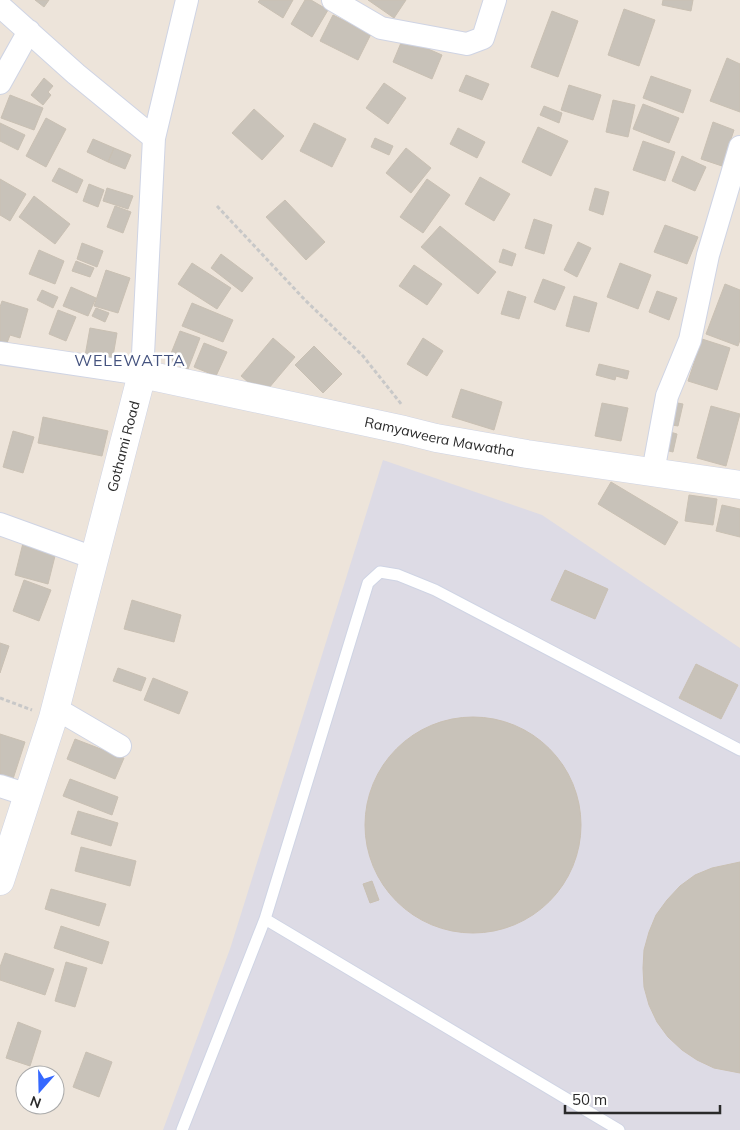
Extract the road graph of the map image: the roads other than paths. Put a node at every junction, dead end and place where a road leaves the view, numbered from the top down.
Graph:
1 (187, 0) edge
2 (333, 0) edge
3 (495, 0) edge
4 (0, 6) edge
5 (29, 32) junction
6 (0, 83) edge
7 (154, 138) junction
8 (740, 147) edge
9 (0, 353) edge
10 (142, 374) junction
11 (653, 472) junction
12 (740, 485) edge
13 (0, 524) edge
14 (94, 558) junction
15 (54, 713) junction
16 (120, 746) dead end
17 (740, 750) edge
18 (0, 786) edge
19 (28, 795) junction
20 (0, 880) edge
21 (265, 919) junction
22 (182, 1130) edge
23 (619, 1130) edge

1 - 7 street, Gothami Road
2 - 3 street
4 - 5 street
5 - 6 street
5 - 7 street
7 - 10 street, Gothami Road
8 - 11 street
9 - 10 street
10 - 11 street, Ramyaweera Mawatha
10 - 14 street, Gothami Road
11 - 12 street, Ramyaweera Mawatha
13 - 14 street
14 - 15 street, Gothami Road
15 - 16 street
15 - 19 street, Gothami Road
17 - 21 lane
18 - 19 street
19 - 20 street, Gothami Road
21 - 22 lane
21 - 23 lane

